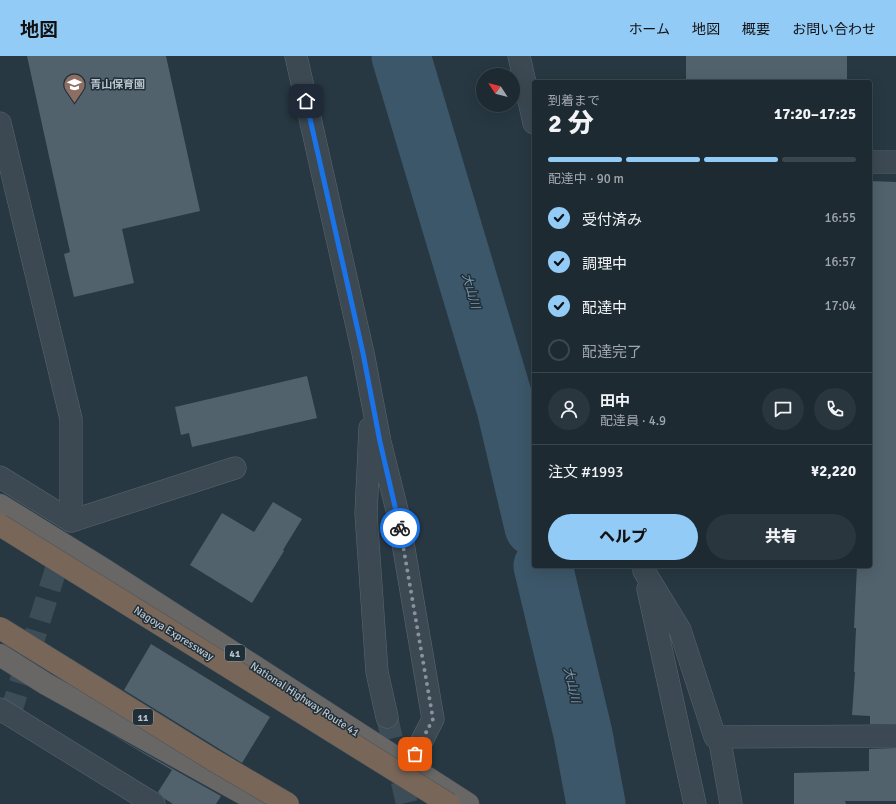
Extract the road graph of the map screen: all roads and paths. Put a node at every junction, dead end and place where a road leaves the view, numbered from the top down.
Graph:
1 (296, 56) edge
2 (519, 56) edge
3 (532, 114) edge
4 (0, 123) edge
5 (872, 162) edge
6 (896, 162) edge
7 (371, 396) junction
8 (235, 468) dead end
9 (0, 477) edge
10 (0, 505) edge
11 (70, 520) junction
12 (0, 525) edge
13 (643, 569) edge
14 (0, 628) edge
15 (0, 655) edge
16 (3, 716) edge
17 (387, 717) tunnel mouth
18 (719, 736) junction
19 (896, 736) edge
20 (410, 766) junction
21 (154, 804) edge
22 (262, 804) edge
23 (288, 804) edge
24 (449, 804) edge
25 (468, 804) edge
26 (695, 804) edge
27 (731, 804) edge

1 - 7 street
2 - 3 street
4 - 11 street
5 - 6 street
7 - 17 street
7 - 20 street
8 - 11 street
9 - 11 street
10 - 20 highway, National Highway Route 41 / 41
12 - 24 highway, Nagoya Expressway, bridge
13 - 18 street
13 - 26 street
14 - 23 highway, 11, bridge
15 - 22 highway
16 - 21 street
18 - 19 street
18 - 27 street
20 - 25 highway, National Highway Route 41 / 41

